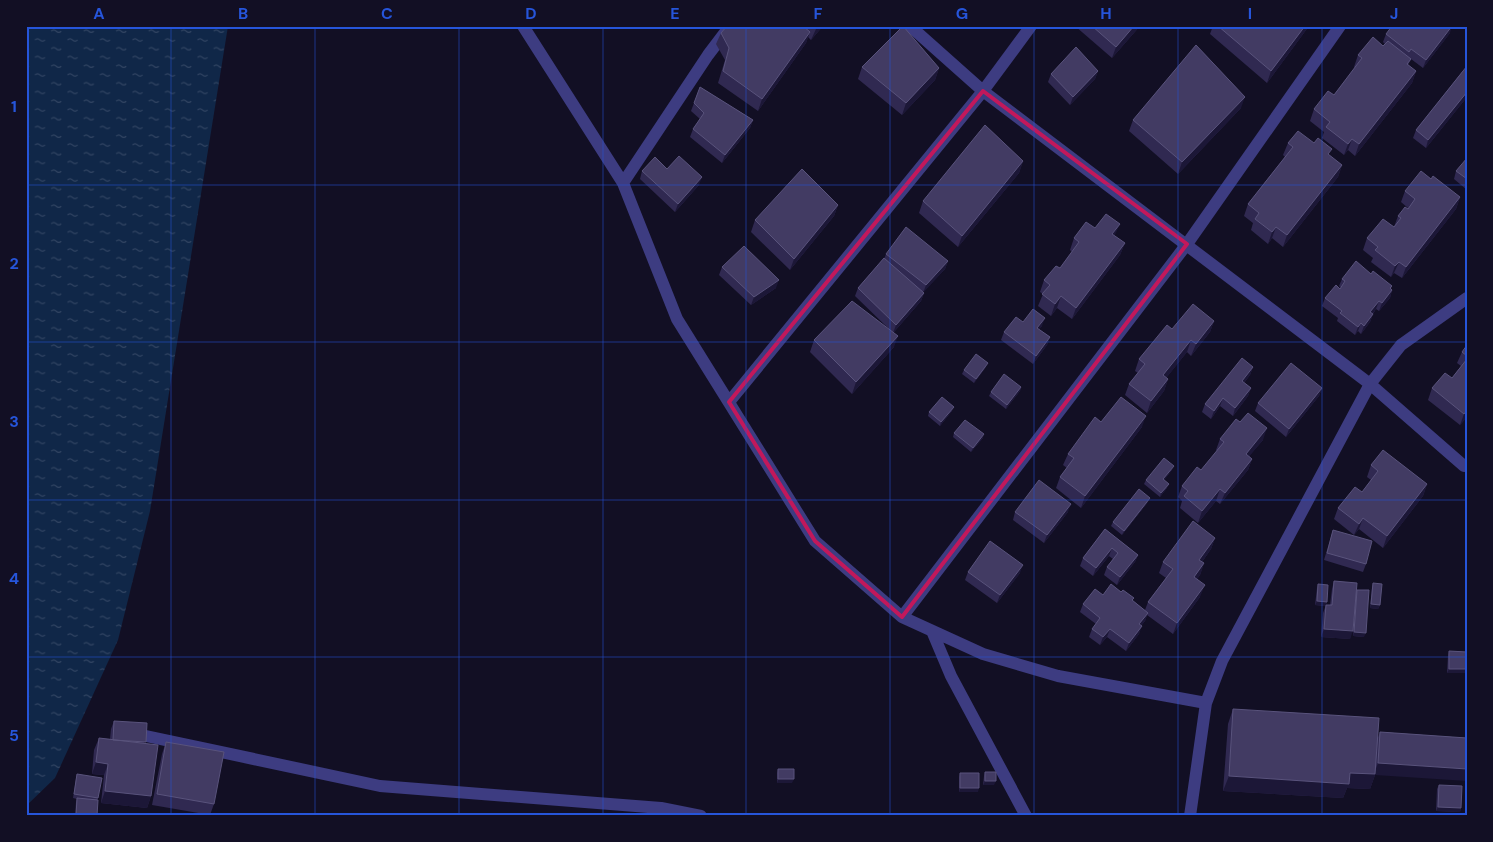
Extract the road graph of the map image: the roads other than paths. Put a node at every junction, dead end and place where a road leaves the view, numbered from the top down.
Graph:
1 (523, 26) edge
2 (730, 26) edge
3 (910, 26) edge
4 (1031, 26) edge
5 (1340, 26) edge
6 (983, 90) junction
7 (623, 183) junction
8 (1187, 244) junction
9 (1467, 298) edge
10 (1370, 384) junction
11 (729, 402) junction
12 (1464, 466) dead end
13 (902, 617) junction
14 (932, 631) junction
15 (1206, 703) junction
16 (146, 736) edge
17 (701, 816) edge
18 (1026, 816) edge
19 (1190, 816) edge

1 - 7 street
2 - 7 street
3 - 6 street
4 - 6 street
5 - 8 street
6 - 8 street
6 - 11 street
7 - 11 street
8 - 10 street
8 - 13 street
9 - 10 street
10 - 12 street
10 - 15 street
11 - 13 street
13 - 14 street
14 - 15 street
14 - 18 street
15 - 19 street
16 - 17 street

